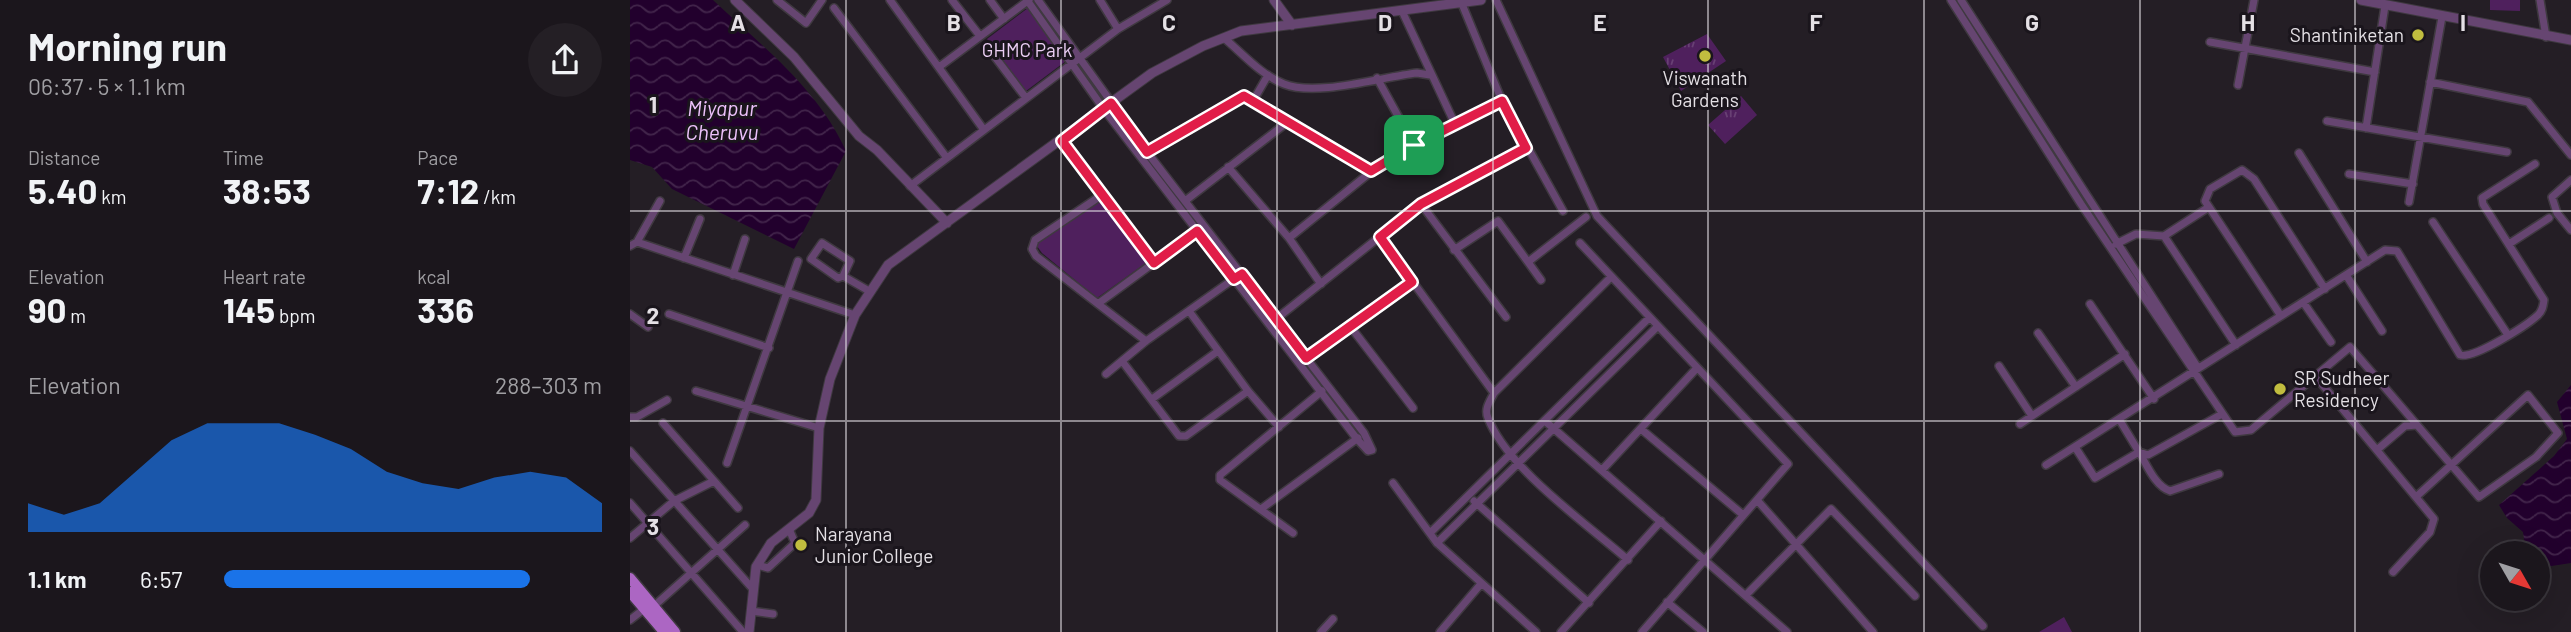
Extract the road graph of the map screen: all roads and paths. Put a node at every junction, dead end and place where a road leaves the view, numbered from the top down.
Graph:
1 (736, 0) edge
2 (777, 0) edge
3 (822, 0) edge
4 (890, 0) edge
5 (952, 0) edge
6 (990, 0) edge
7 (1028, 0) edge
8 (1038, 0) edge
9 (1100, 0) edge
10 (1167, 0) edge
11 (1274, 0) edge
12 (1480, 0) edge
13 (1496, 0) edge
14 (1951, 0) edge
15 (1961, 0) edge
16 (2255, 0) edge
17 (2361, 0) edge
18 (2540, 0) edge
19 (1434, 4) edge
20 (1462, 4) junction
21 (2385, 5) junction
22 (834, 8) dead end
23 (1402, 10) junction
24 (2442, 17) junction
25 (1004, 19) junction
26 (1292, 25) junction
27 (1118, 29) junction
28 (981, 37) junction
29 (2546, 37) junction
30 (1224, 38) junction
31 (2571, 40) edge
32 (2210, 42) dead end
33 (2245, 48) junction
34 (995, 57) dead end
35 (1080, 58) junction
36 (1072, 64) junction
37 (939, 67) junction
38 (2375, 72) junction
39 (1268, 75) junction
40 (1430, 75) junction
41 (1377, 78) junction
42 (2430, 82) junction
43 (2238, 85) dead end
44 (1026, 98) junction
45 (1252, 101) junction
46 (1502, 101) junction
47 (1107, 105) junction
48 (1289, 121) junction
49 (2327, 121) dead end
50 (1455, 124) junction
51 (2366, 128) junction
52 (984, 130) junction
53 (2421, 138) junction
54 (1062, 141) junction
55 (1414, 145) junction
56 (1526, 148) junction
57 (1147, 152) junction
58 (2507, 152) dead end
59 (2299, 153) dead end
60 (2571, 155) edge
61 (947, 158) junction
62 (2535, 164) dead end
63 (1228, 167) junction
64 (1371, 171) junction
65 (2349, 174) dead end
66 (2571, 180) edge
67 (2413, 184) junction
68 (910, 186) junction
69 (1102, 195) junction
70 (660, 201) dead end
71 (1185, 201) junction
72 (2409, 202) dead end
73 (1421, 204) junction
74 (2209, 207) junction
75 (1563, 211) dead end
76 (1586, 217) dead end
77 (2549, 218) dead end
78 (700, 219) dead end
79 (2433, 222) dead end
80 (947, 223) junction
81 (1205, 226) junction
82 (2571, 230) edge
83 (1197, 231) junction
84 (2164, 236) junction
85 (1380, 237) junction
86 (745, 239) dead end
87 (1289, 239) junction
88 (1580, 243) dead end
89 (633, 244) edge
90 (2116, 244) junction
91 (2509, 244) junction
92 (1454, 250) junction
93 (684, 258) junction
94 (798, 261) dead end
95 (1528, 262) junction
96 (2367, 262) junction
97 (1154, 263) junction
98 (1242, 274) junction
99 (733, 275) junction
100 (2346, 275) junction
101 (843, 276) junction
102 (1611, 277) junction
103 (1234, 279) junction
104 (1541, 280) dead end
105 (1412, 282) junction
106 (1321, 284) junction
107 (2325, 289) junction
108 (869, 291) junction
109 (789, 295) junction
110 (2303, 302) junction
111 (1099, 303) junction
112 (2090, 304) dead end
113 (1189, 311) junction
114 (630, 314) edge
115 (669, 314) dead end
116 (855, 315) junction
117 (2281, 316) junction
118 (1506, 317) dead end
119 (1650, 318) junction
120 (1276, 319) junction
121 (1350, 326) junction
122 (648, 327) dead end
123 (1657, 327) junction
124 (2382, 331) dead end
125 (2038, 333) dead end
126 (2508, 335) junction
127 (1146, 341) junction
128 (2331, 342) dead end
129 (2236, 345) junction
130 (769, 348) junction
131 (1218, 351) junction
132 (2125, 354) junction
133 (1306, 358) junction
134 (1122, 361) junction
135 (1999, 366) dead end
136 (1696, 369) junction
137 (2195, 370) junction
138 (1106, 374) dead end
139 (2316, 377) junction
140 (1328, 386) junction
141 (2076, 387) junction
142 (696, 391) dead end
143 (1248, 391) junction
144 (1321, 392) junction
145 (1494, 393) junction
146 (2154, 398) junction
147 (1152, 399) junction
148 (667, 400) dead end
149 (748, 407) junction
150 (1413, 408) dead end
151 (2222, 414) junction
152 (2032, 416) junction
153 (630, 417) edge
154 (2119, 419) junction
155 (1545, 421) junction
156 (663, 423) dead end
157 (2020, 424) dead end
158 (2417, 425) junction
159 (1279, 427) junction
160 (819, 428) junction
161 (1553, 429) junction
162 (1641, 429) junction
163 (1364, 433) junction
164 (1357, 439) junction
165 (2075, 447) junction
166 (2378, 449) junction
167 (630, 451) edge
168 (2139, 452) junction
169 (1511, 454) junction
170 (727, 463) dead end
171 (1517, 464) junction
172 (2451, 464) junction
173 (2046, 465) dead end
174 (1602, 470) junction
175 (2220, 474) dead end
176 (715, 481) junction
177 (1393, 483) dead end
178 (1469, 495) junction
179 (2417, 495) junction
180 (1757, 500) junction
181 (674, 501) junction
182 (630, 503) edge
183 (1477, 503) junction
184 (738, 508) dead end
185 (1261, 509) junction
186 (1742, 514) junction
187 (1661, 521) junction
188 (647, 522) junction
189 (745, 525) dead end
190 (789, 528) junction
191 (1293, 533) dead end
192 (1430, 533) junction
193 (630, 538) edge
194 (1795, 542) junction
195 (1437, 543) junction
196 (716, 550) junction
197 (1706, 558) junction
198 (1628, 560) junction
199 (757, 565) junction
200 (692, 572) junction
201 (2393, 572) dead end
202 (630, 578) edge
203 (1480, 585) junction
204 (752, 588) junction
205 (1746, 594) junction
206 (1914, 596) dead end
207 (1667, 602) junction
208 (639, 603) edge
209 (1589, 603) junction
210 (751, 611) junction
211 (773, 614) dead end
212 (1334, 619) dead end
213 (630, 620) edge
214 (1983, 626) dead end
215 (664, 632) edge
216 (675, 632) edge
217 (743, 632) edge
218 (749, 632) edge
219 (1321, 632) edge
220 (1440, 632) edge
221 (1536, 632) edge
222 (1561, 632) edge
223 (1642, 632) edge
224 (1703, 632) edge
225 (1787, 632) edge
226 (1873, 632) edge

1 - 68 street
2 - 3 street
4 - 37 street
5 - 28 street
6 - 25 street
7 - 25 street
7 - 36 street
8 - 35 street
9 - 27 street
10 - 27 street
11 - 26 street
12 - 20 street
13 - 214 street
14 - 137 street
15 - 90 street
16 - 33 street
17 - 21 street
18 - 29 street
19 - 20 street
19 - 23 street
20 - 46 street
21 - 24 street
21 - 38 street
22 - 61 street
23 - 26 street
23 - 40 street
24 - 29 street
24 - 42 street
25 - 28 street
26 - 30 street
27 - 35 street
28 - 37 street
29 - 31 street
30 - 39 street
30 - 47 street
32 - 33 street
33 - 38 street
33 - 43 street
34 - 44 street
35 - 36 street
35 - 47 street
36 - 44 street
36 - 47 street
37 - 52 street
38 - 51 street
39 - 41 street
39 - 45 street
40 - 41 street
40 - 50 street
41 - 55 street
42 - 53 street
42 - 60 street
44 - 52 street
45 - 48 street
45 - 57 street
46 - 50 street
46 - 56 street
47 - 54 street
47 - 57 street
47 - 83 street
48 - 63 street
48 - 64 street
49 - 51 street
50 - 55 street
51 - 53 street
52 - 61 street
53 - 58 street
53 - 67 street
54 - 69 street
54 - 80 street
55 - 64 street
56 - 73 street
56 - 75 street
57 - 71 street
59 - 96 street
61 - 68 street
62 - 91 street
63 - 71 street
63 - 87 street
64 - 87 street
65 - 67 street
66 - 82 street
67 - 72 street
68 - 80 street
69 - 97 street
69 - 111 street
70 - 89 street
71 - 81 street
73 - 85 street
73 - 92 street
74 - 84 street
74 - 107 street
74 - 117 street
76 - 95 street
77 - 91 street
78 - 93 street
79 - 126 street
80 - 108 street
81 - 83 street
81 - 98 street
83 - 97 street
83 - 103 street
84 - 90 street
84 - 129 street
85 - 105 street
85 - 106 street
86 - 99 street
87 - 106 street
88 - 102 street
89 - 93 street
90 - 137 street
91 - 126 street
92 - 95 street
92 - 118 street
93 - 99 street
94 - 109 street
95 - 104 street
96 - 100 street
96 - 126 street
97 - 111 street
98 - 103 street
98 - 120 street
99 - 109 street
100 - 107 street
100 - 124 street
101 - 101 street
101 - 108 street
102 - 119 street
102 - 145 street
103 - 113 street
103 - 144 street
105 - 121 street
105 - 145 street
106 - 120 street
107 - 110 street
108 - 116 street
109 - 116 street
109 - 130 street
110 - 117 street
110 - 128 street
111 - 127 street
112 - 132 street
113 - 127 street
113 - 131 street
114 - 122 street
115 - 130 street
116 - 160 street
117 - 129 street
119 - 123 street
119 - 155 street
120 - 133 street
121 - 133 street
121 - 150 street
123 - 136 street
123 - 161 street
125 - 141 street
127 - 134 street
129 - 137 street
130 - 149 street
131 - 143 street
131 - 147 street
132 - 141 street
132 - 146 street
133 - 140 street
134 - 138 street
134 - 147 street
135 - 152 street
136 - 162 street
136 - 180 street
137 - 146 street
137 - 151 street
139 - 151 street
139 - 158 street
139 - 166 street
140 - 144 street
140 - 163 street
141 - 152 street
142 - 149 street
143 - 147 street
143 - 159 street
144 - 159 street
144 - 164 street
145 - 169 street
146 - 154 street
148 - 153 street
149 - 160 street
149 - 170 street
151 - 168 street
152 - 157 street
154 - 165 street
154 - 168 street
155 - 161 street
155 - 169 street
156 - 176 street
158 - 166 street
158 - 172 street
159 - 185 street
160 - 190 street
161 - 171 street
161 - 174 street
162 - 174 street
162 - 186 street
163 - 164 street
163 - 164 street
164 - 185 street
165 - 168 street
165 - 173 street
166 - 179 street
167 - 181 street
168 - 175 street
169 - 171 street
169 - 178 street
171 - 183 street
171 - 198 street
172 - 172 street
172 - 179 street
174 - 187 street
176 - 181 street
176 - 184 street
177 - 192 street
178 - 183 street
178 - 192 street
179 - 201 street
180 - 186 street
180 - 194 street
181 - 188 street
181 - 196 street
182 - 188 street
183 - 195 street
183 - 209 street
185 - 191 street
186 - 197 street
187 - 197 street
187 - 198 street
188 - 193 street
188 - 200 street
189 - 196 street
190 - 199 street
190 - 199 street
192 - 195 street
194 - 205 street
194 - 206 street
194 - 226 street
195 - 203 street
196 - 200 street
196 - 204 street
197 - 205 street
197 - 207 street
198 - 209 street
199 - 204 street
200 - 208 street
200 - 217 street
202 - 208 main road
203 - 220 street
203 - 221 street
204 - 210 street
205 - 225 street
207 - 223 street
207 - 224 street
208 - 213 street
208 - 215 main road
208 - 216 main road
209 - 222 street
210 - 211 street
210 - 218 street
212 - 219 street

